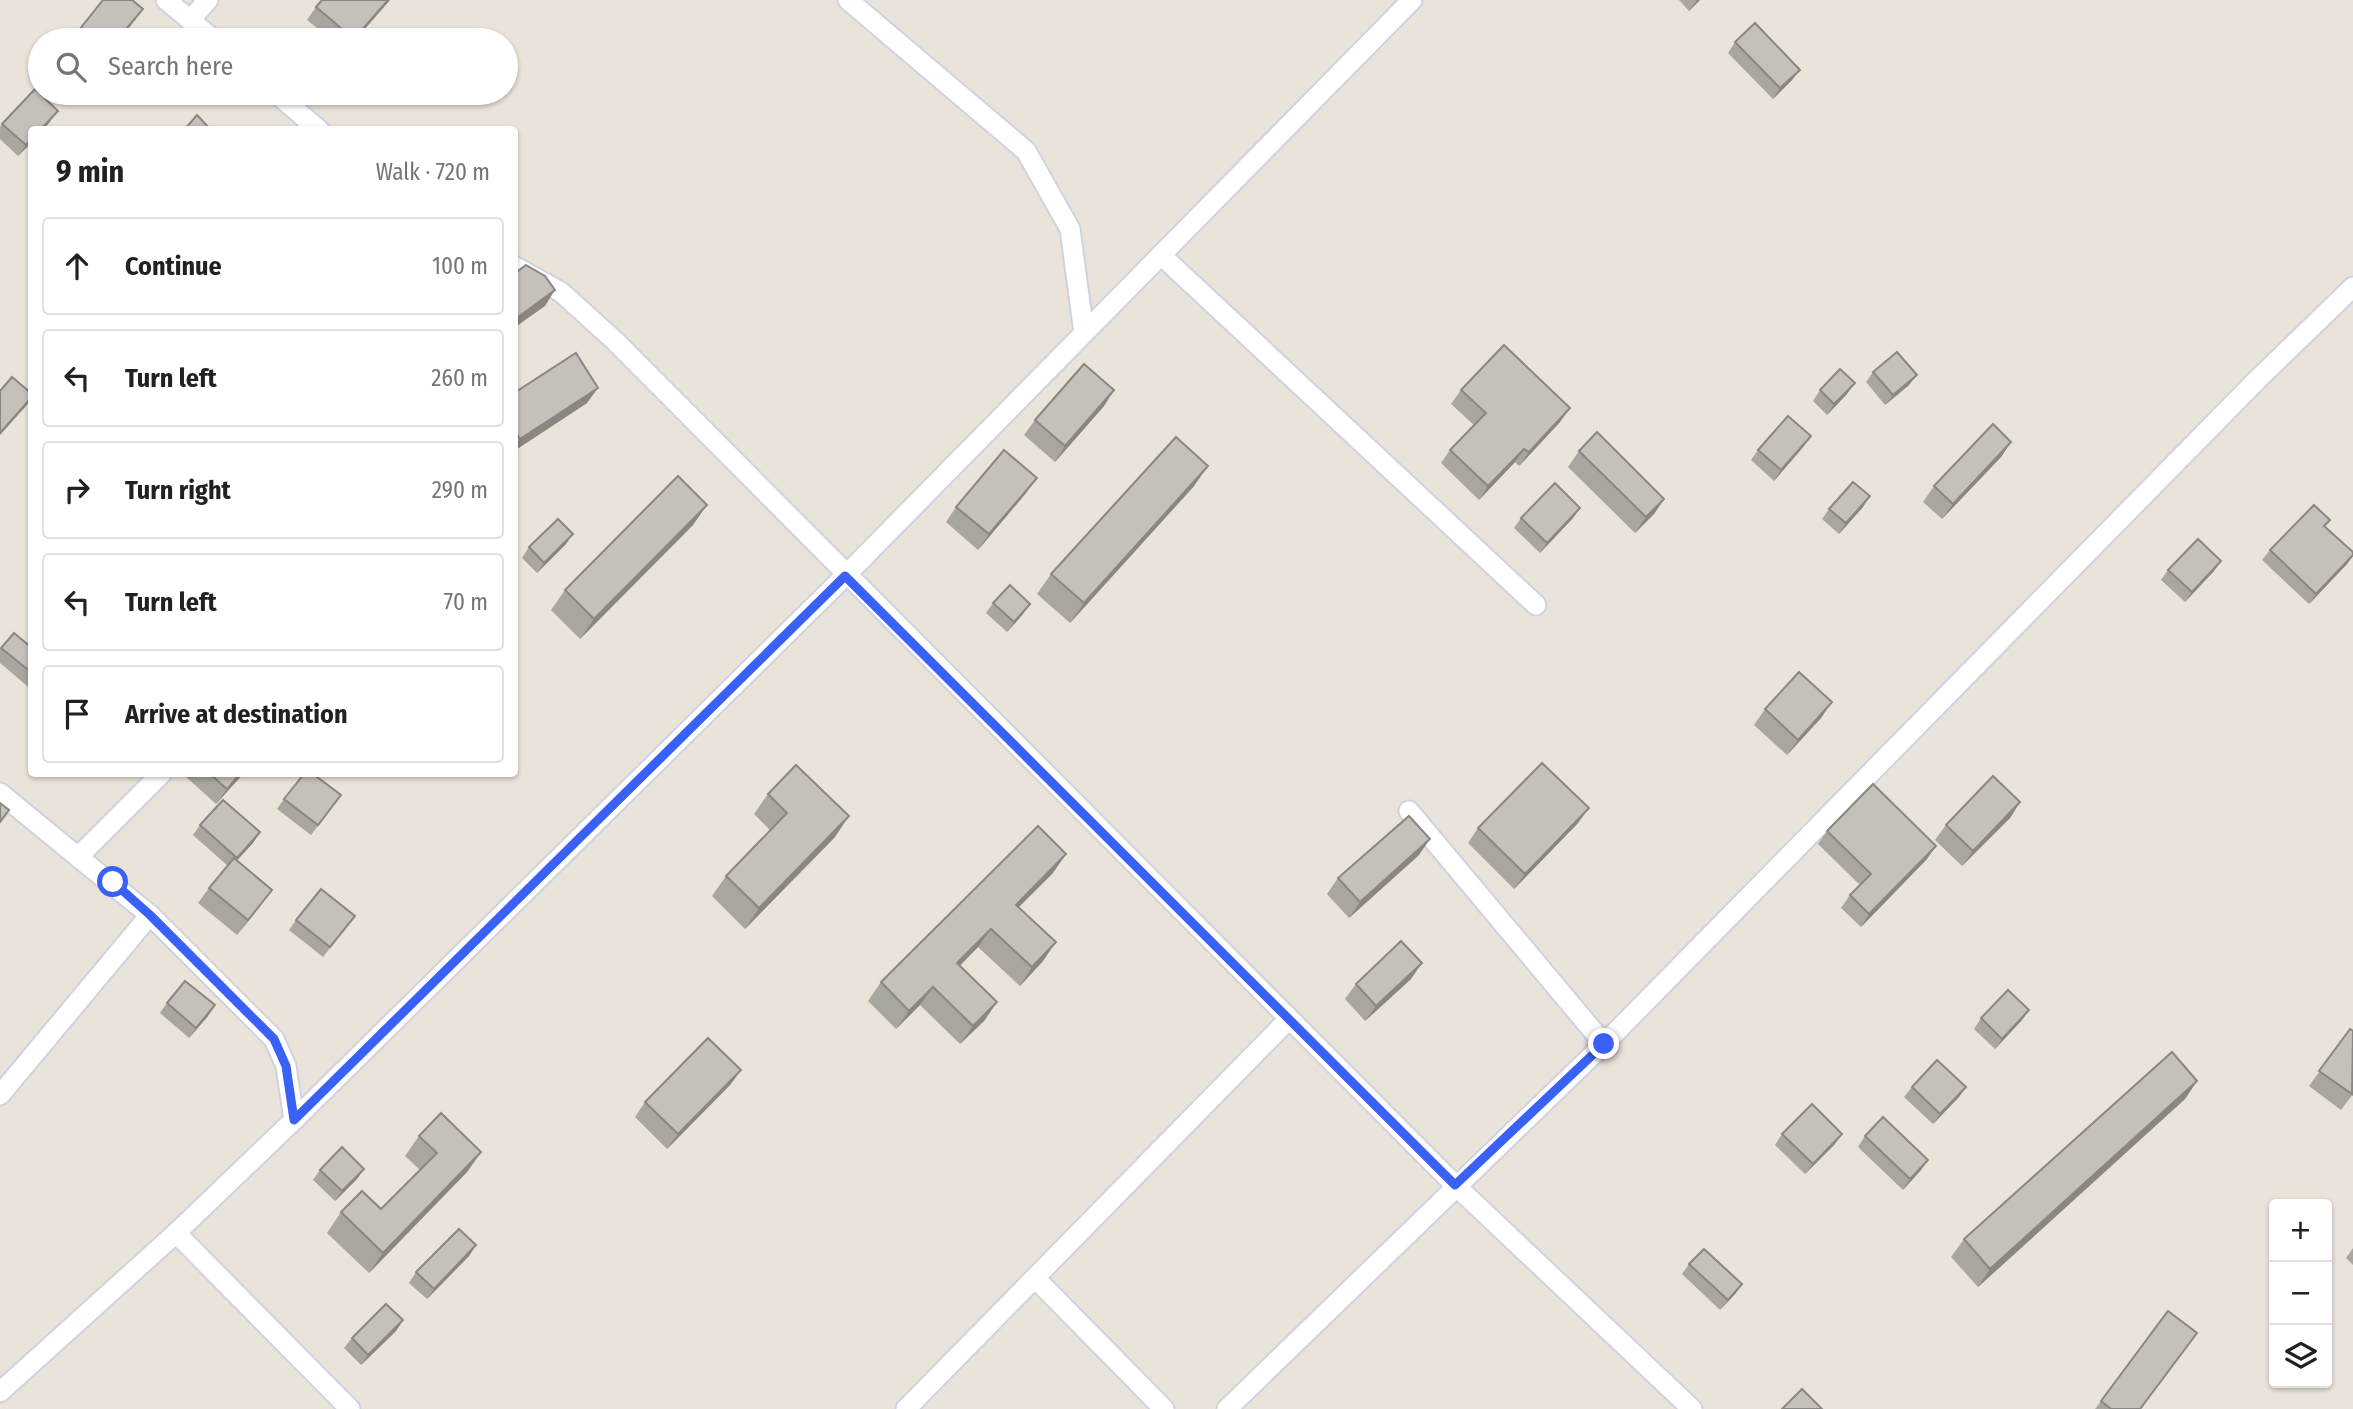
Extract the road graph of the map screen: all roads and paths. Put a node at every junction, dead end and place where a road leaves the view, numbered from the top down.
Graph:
1 (166, 0) edge
2 (208, 0) edge
3 (848, 0) edge
4 (1412, 0) edge
5 (190, 20) junction
6 (200, 28) edge
7 (289, 105) edge
8 (314, 126) edge
9 (1161, 255) junction
10 (518, 268) edge
11 (2353, 286) edge
12 (1084, 333) junction
13 (845, 576) junction
14 (1536, 605) dead end
15 (158, 777) edge
16 (0, 793) edge
17 (1409, 811) dead end
18 (78, 857) junction
19 (150, 915) junction
20 (1289, 1019) junction
21 (1604, 1044) junction
22 (0, 1095) edge
23 (294, 1120) junction
24 (1455, 1185) junction
25 (176, 1233) junction
26 (1035, 1278) junction
27 (0, 1392) edge
28 (0, 1404) edge
29 (5, 1409) edge
30 (350, 1409) edge
31 (906, 1409) edge
32 (1164, 1409) edge
33 (1227, 1409) edge
34 (1692, 1409) edge

1 - 5 street
2 - 5 street
3 - 12 street
4 - 9 street
5 - 6 street
7 - 8 street
9 - 12 street
9 - 14 street
10 - 13 street
11 - 21 street
12 - 13 street
13 - 20 street
13 - 23 street
15 - 18 street
16 - 18 street
17 - 21 street
18 - 19 street
19 - 22 street
19 - 23 street
20 - 24 street
20 - 26 street
21 - 24 street
23 - 25 street
24 - 33 street
24 - 34 street
25 - 27 street
25 - 30 street
26 - 31 street
26 - 32 street
28 - 29 street

